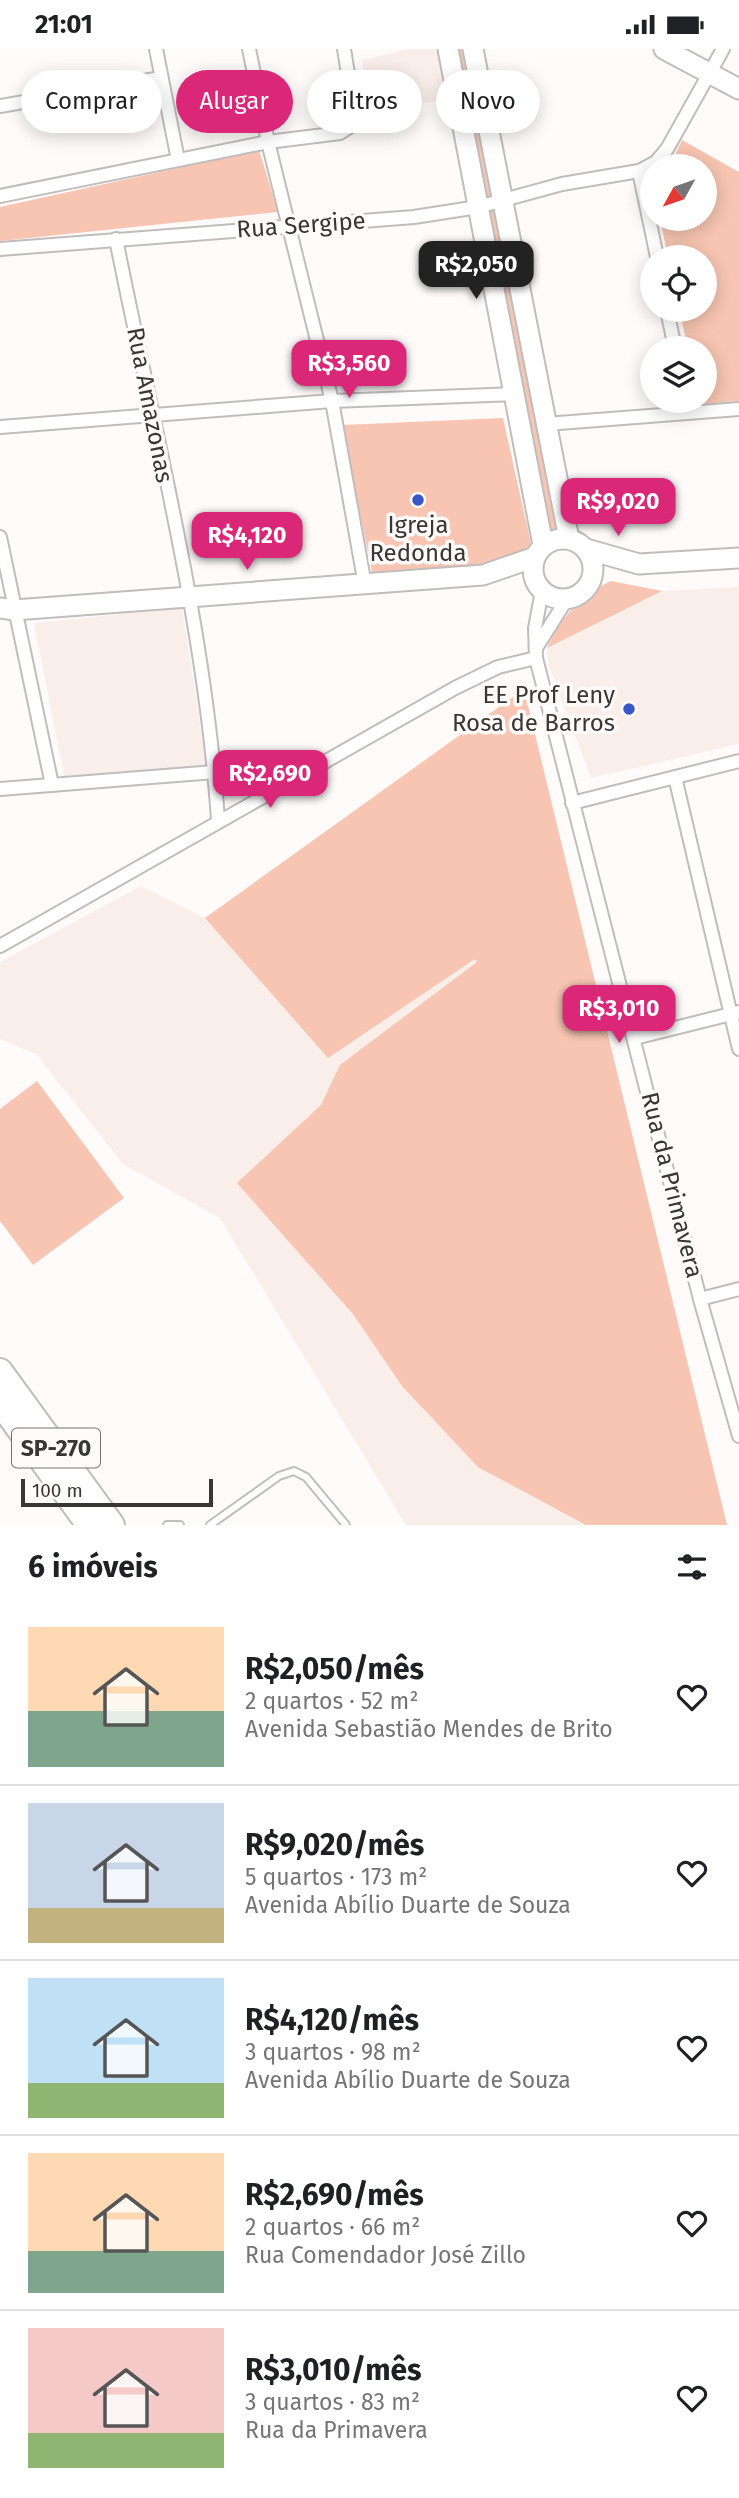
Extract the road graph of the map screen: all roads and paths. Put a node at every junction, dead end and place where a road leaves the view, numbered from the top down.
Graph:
1 (156, 49) edge
2 (249, 49) edge
3 (344, 49) edge
4 (448, 49) edge
5 (473, 49) edge
6 (664, 49) edge
7 (723, 49) edge
8 (160, 70) edge
9 (709, 73) junction
10 (162, 83) edge
11 (739, 89) edge
12 (21, 102) edge
13 (0, 106) edge
14 (268, 142) junction
15 (178, 160) junction
16 (639, 171) junction
17 (0, 196) edge
18 (502, 201) junction
19 (478, 207) junction
20 (291, 225) junction
21 (116, 239) junction
22 (654, 245) edge
23 (0, 249) edge
24 (515, 394) junction
25 (332, 401) junction
26 (717, 408) edge
27 (739, 409) edge
28 (640, 412) edge
29 (151, 414) junction
30 (546, 424) junction
31 (0, 428) edge
32 (0, 537) edge
33 (578, 544) junction
34 (539, 551) junction
35 (739, 558) edge
36 (639, 563) junction
37 (483, 575) junction
38 (591, 581) junction
39 (365, 585) junction
40 (539, 587) junction
41 (189, 596) junction
42 (567, 599) junction
43 (5, 611) edge
44 (536, 653) junction
45 (739, 761) edge
46 (215, 772) junction
47 (675, 777) junction
48 (52, 785) junction
49 (0, 789) edge
50 (572, 803) junction
51 (218, 820) junction
52 (0, 946) edge
53 (734, 1013) edge
54 (635, 1038) junction
55 (739, 1049) edge
56 (739, 1289) edge
57 (700, 1299) junction
58 (0, 1371) edge
59 (5, 1411) edge
60 (739, 1436) edge
61 (89, 1525) edge
62 (112, 1525) edge
63 (167, 1525) edge
64 (180, 1525) edge
65 (209, 1525) edge
66 (346, 1525) edge

1 - 8 street
2 - 14 street
3 - 14 street
4 - 19 main road
5 - 18 main road
6 - 9 main road
7 - 9 street
9 - 11 main road
9 - 16 street
10 - 15 street
12 - 13 street
14 - 15 street
14 - 20 street
15 - 17 street
16 - 18 street, Rua Sergipe
16 - 22 street
18 - 19 street, Rua Sergipe
18 - 30 main road
19 - 20 street, Rua Sergipe
19 - 24 main road
20 - 21 street, Rua Sergipe
20 - 25 street
21 - 23 street, Rua Sergipe
21 - 29 street, Rua Amazonas
24 - 25 street
24 - 34 main road
25 - 29 street
25 - 39 street
26 - 27 street
28 - 30 street
29 - 31 street
29 - 41 street, Rua Amazonas
30 - 33 main road
32 - 43 street
33 - 34 main road
33 - 36 main road
33 - 38 main road
34 - 37 main road
34 - 40 main road
35 - 36 main road
36 - 38 main road
37 - 39 main road
37 - 40 main road
38 - 42 main road
39 - 41 main road
40 - 42 main road
40 - 44 street, Rua da Primavera
41 - 43 main road
41 - 46 street, Rua Amazonas
42 - 44 street
43 - 48 street
44 - 50 street, Rua da Primavera
44 - 51 street
45 - 47 street
46 - 48 street
46 - 51 street, Rua Amazonas
47 - 50 street
47 - 53 street
48 - 49 street
50 - 54 street, Rua da Primavera
51 - 52 street
53 - 54 street
53 - 55 street
54 - 57 street, Rua da Primavera
56 - 57 street
57 - 60 street, Rua da Primavera
58 - 62 highway, SP-270
59 - 61 highway, SP-270
63 - 64 lane
65 - 66 lane

